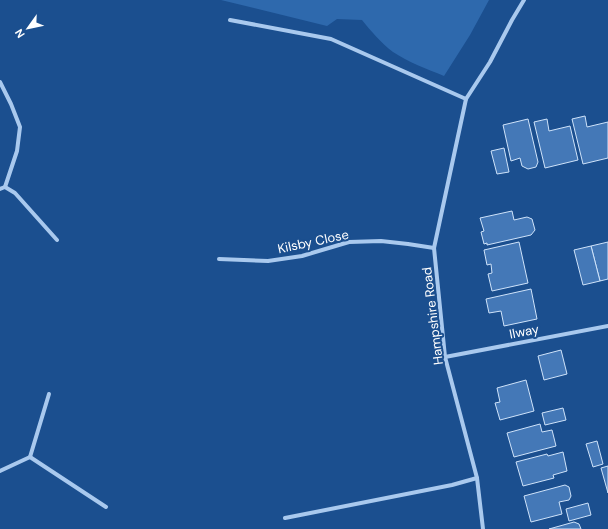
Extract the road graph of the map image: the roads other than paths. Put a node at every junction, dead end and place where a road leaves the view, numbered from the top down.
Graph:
1 (524, 0) edge
2 (230, 20) dead end
3 (0, 82) edge
4 (466, 99) junction
5 (5, 187) junction
6 (0, 189) edge
7 (57, 240) dead end
8 (434, 248) junction
9 (220, 259) dead end
10 (608, 326) edge
11 (444, 357) junction
12 (49, 394) dead end
13 (30, 457) junction
14 (0, 471) edge
15 (477, 478) junction
16 (106, 507) dead end
17 (285, 518) dead end
18 (483, 529) edge

1 - 4 street, Hampshire Road
2 - 4 street
3 - 5 street
4 - 8 street, Hampshire Road
5 - 6 street
5 - 7 street
8 - 9 street, Kilsby Close
8 - 11 street, Hampshire Road
10 - 11 street, Ilway
11 - 15 street, Hampshire Road
12 - 13 street
13 - 14 street
13 - 16 street
15 - 17 street
15 - 18 street, Hampshire Road

